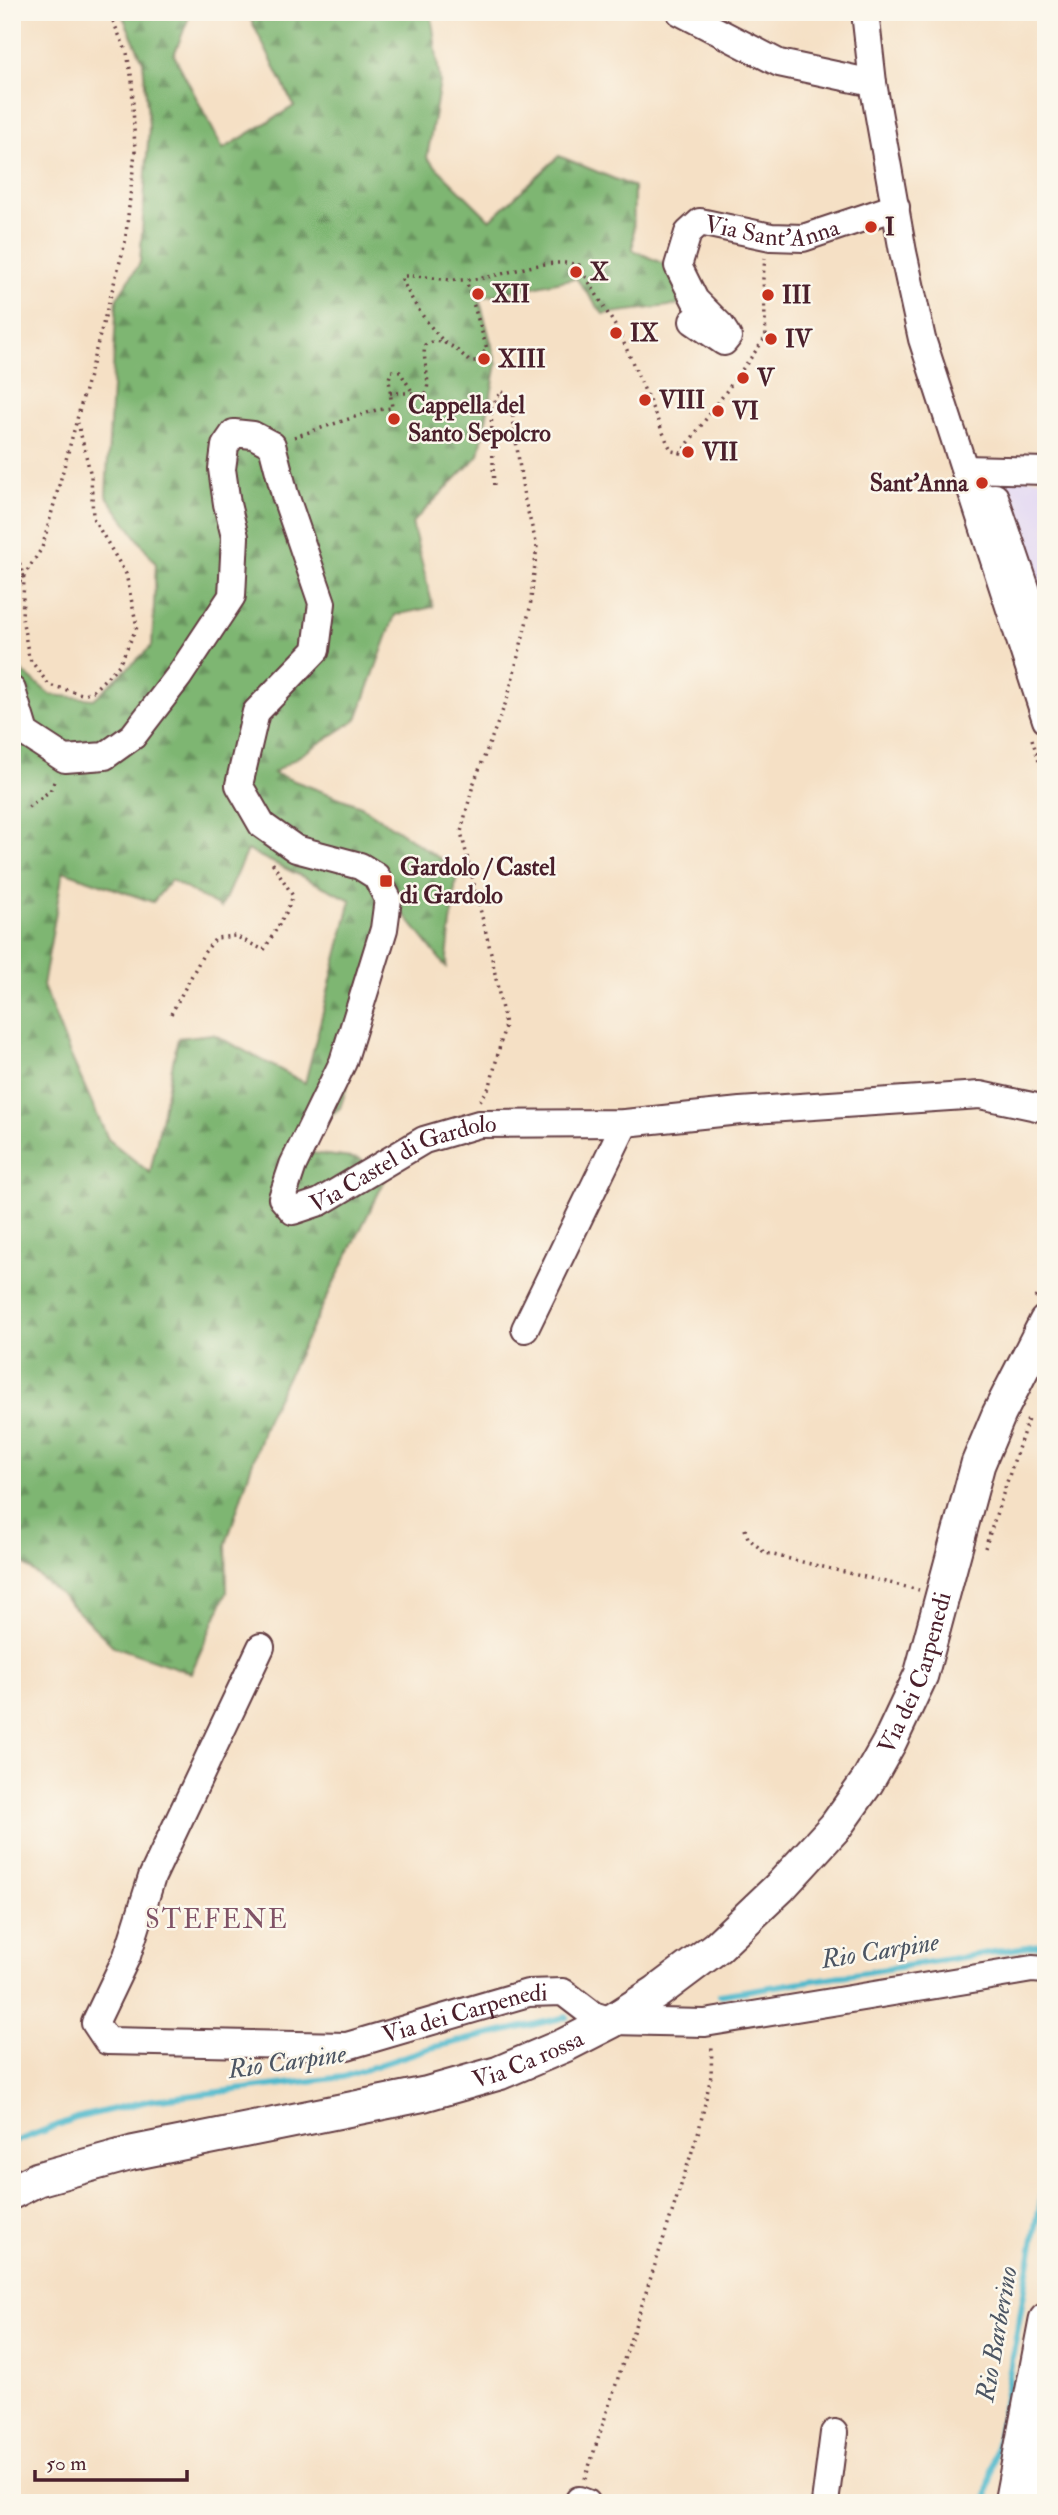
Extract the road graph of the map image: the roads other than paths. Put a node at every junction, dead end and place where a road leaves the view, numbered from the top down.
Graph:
1 (680, 12) edge
2 (865, 12) edge
3 (873, 83) junction
4 (896, 207) junction
5 (693, 321) dead end
6 (964, 469) junction
7 (1046, 471) edge
8 (1046, 489) edge
9 (985, 497) junction
10 (1046, 647) edge
11 (12, 690) edge
12 (1046, 720) edge
13 (1046, 1109) edge
14 (625, 1123) junction
15 (1046, 1322) edge
16 (525, 1329) dead end
17 (261, 1647) dead end
18 (1046, 1970) edge
19 (612, 2021) junction
20 (12, 2192) edge
21 (1046, 2320) edge
22 (834, 2433) dead end
23 (1046, 2449) edge
24 (825, 2503) edge
25 (1011, 2503) edge
26 (1036, 2503) edge

1 - 3 street
2 - 3 street
3 - 4 street
4 - 5 street, Via Sant'Anna
4 - 6 street
6 - 7 street
6 - 9 street
8 - 9 street
9 - 10 street
9 - 12 street
11 - 14 street, Via Castel di Gardolo
13 - 14 street, Via Castel di Gardolo
14 - 16 street
15 - 19 main road, Via dei Carpenedi
17 - 19 street, Via dei Carpenedi
18 - 19 street, Via Ca rossa
19 - 20 main road, Via Ca rossa
21 - 25 main road
22 - 24 street
23 - 26 main road

